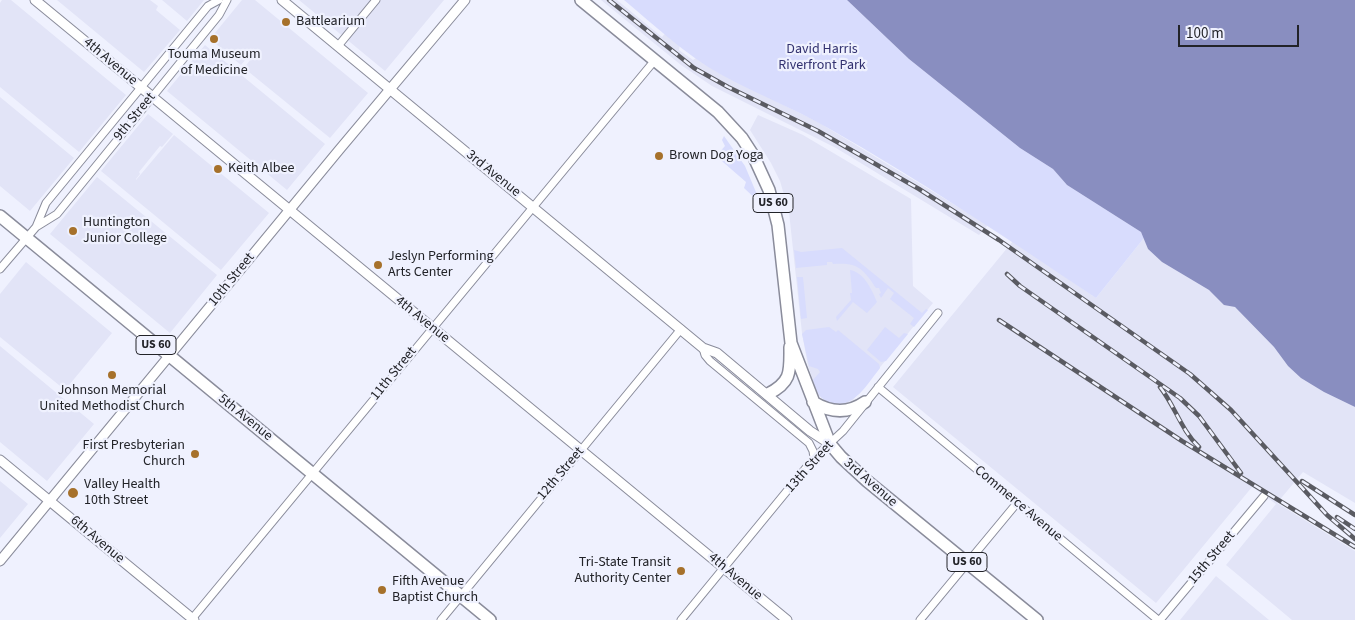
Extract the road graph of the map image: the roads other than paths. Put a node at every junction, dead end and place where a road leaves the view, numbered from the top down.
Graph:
1 (35, 0) edge
2 (219, 0) edge
3 (226, 0) edge
4 (282, 0) edge
5 (376, 0) edge
6 (465, 0) edge
7 (581, 0) edge
8 (338, 46) junction
9 (655, 60) junction
10 (141, 87) junction
11 (390, 90) junction
12 (152, 97) junction
13 (532, 206) junction
14 (289, 210) junction
15 (0, 216) edge
16 (36, 227) junction
17 (26, 238) junction
18 (0, 269) edge
19 (938, 313) dead end
20 (432, 328) junction
21 (681, 329) junction
22 (791, 343) junction
23 (703, 348) junction
24 (170, 356) junction
25 (878, 387) junction
26 (768, 394) junction
27 (813, 402) junction
28 (865, 402) junction
29 (830, 444) junction
30 (581, 450) junction
31 (814, 458) junction
32 (0, 460) edge
33 (312, 474) junction
34 (1264, 496) dead end
35 (49, 501) junction
36 (1017, 503) junction
37 (0, 561) edge
38 (968, 563) junction
39 (724, 568) junction
40 (461, 596) junction
41 (192, 620) edge
42 (440, 620) edge
43 (490, 620) edge
44 (681, 620) edge
45 (787, 620) edge
46 (920, 620) edge
47 (1037, 620) edge
48 (1159, 620) edge

1 - 10 street, 4th Avenue
2 - 10 street, 9th Street
3 - 12 street, 9th Street
4 - 8 street, 3rd Avenue
5 - 8 street
6 - 11 street, 10th Street
7 - 9 main road, US 60
8 - 11 street, 3rd Avenue
9 - 13 street, 11th Street
9 - 22 main road, US 60
10 - 12 street, 4th Avenue
10 - 16 street, 9th Street
11 - 13 street, 3rd Avenue
11 - 14 street, 10th Street
12 - 14 street, 4th Avenue
12 - 16 street, 9th Street
13 - 20 street, 11th Street
13 - 21 street, 3rd Avenue
14 - 20 street, 4th Avenue
14 - 24 street, 10th Street
15 - 17 main road, 5th Avenue / US 60
16 - 17 street, 9th Street
17 - 18 street, 9th Street
17 - 24 main road, 5th Avenue / US 60
19 - 25 street, 13th Street
20 - 30 street, 4th Avenue
20 - 33 street, 11th Street
21 - 23 street, 3rd Avenue
21 - 30 street, 12th Street
22 - 26 main road
22 - 27 main road, US 60
23 - 26 street, 3rd Avenue
23 - 31 street, 3rd Avenue
24 - 33 main road, 5th Avenue / US 60
24 - 35 street, 10th Street
25 - 28 street, 13th Street
25 - 36 street, Commerce Avenue
26 - 29 street, 3rd Avenue
27 - 28 main road
27 - 29 main road, US 60
28 - 29 street, 13th Street
29 - 31 street, 13th Street
29 - 38 main road, 3rd Avenue / US 60
30 - 39 street, 4th Avenue
30 - 40 street, 12th Street
31 - 39 street, 13th Street
32 - 35 street, 6th Avenue
33 - 40 main road, 5th Avenue / US 60
33 - 41 street, 11th Street
34 - 48 street, 15th Street
35 - 37 street, 10th Street
35 - 41 street, 6th Avenue
36 - 38 street
36 - 48 street, Commerce Avenue
38 - 46 street
38 - 47 main road, 3rd Avenue / US 60
39 - 44 street, 13th Street
39 - 45 street, 4th Avenue
40 - 42 street, 12th Street
40 - 43 main road, 5th Avenue / US 60

